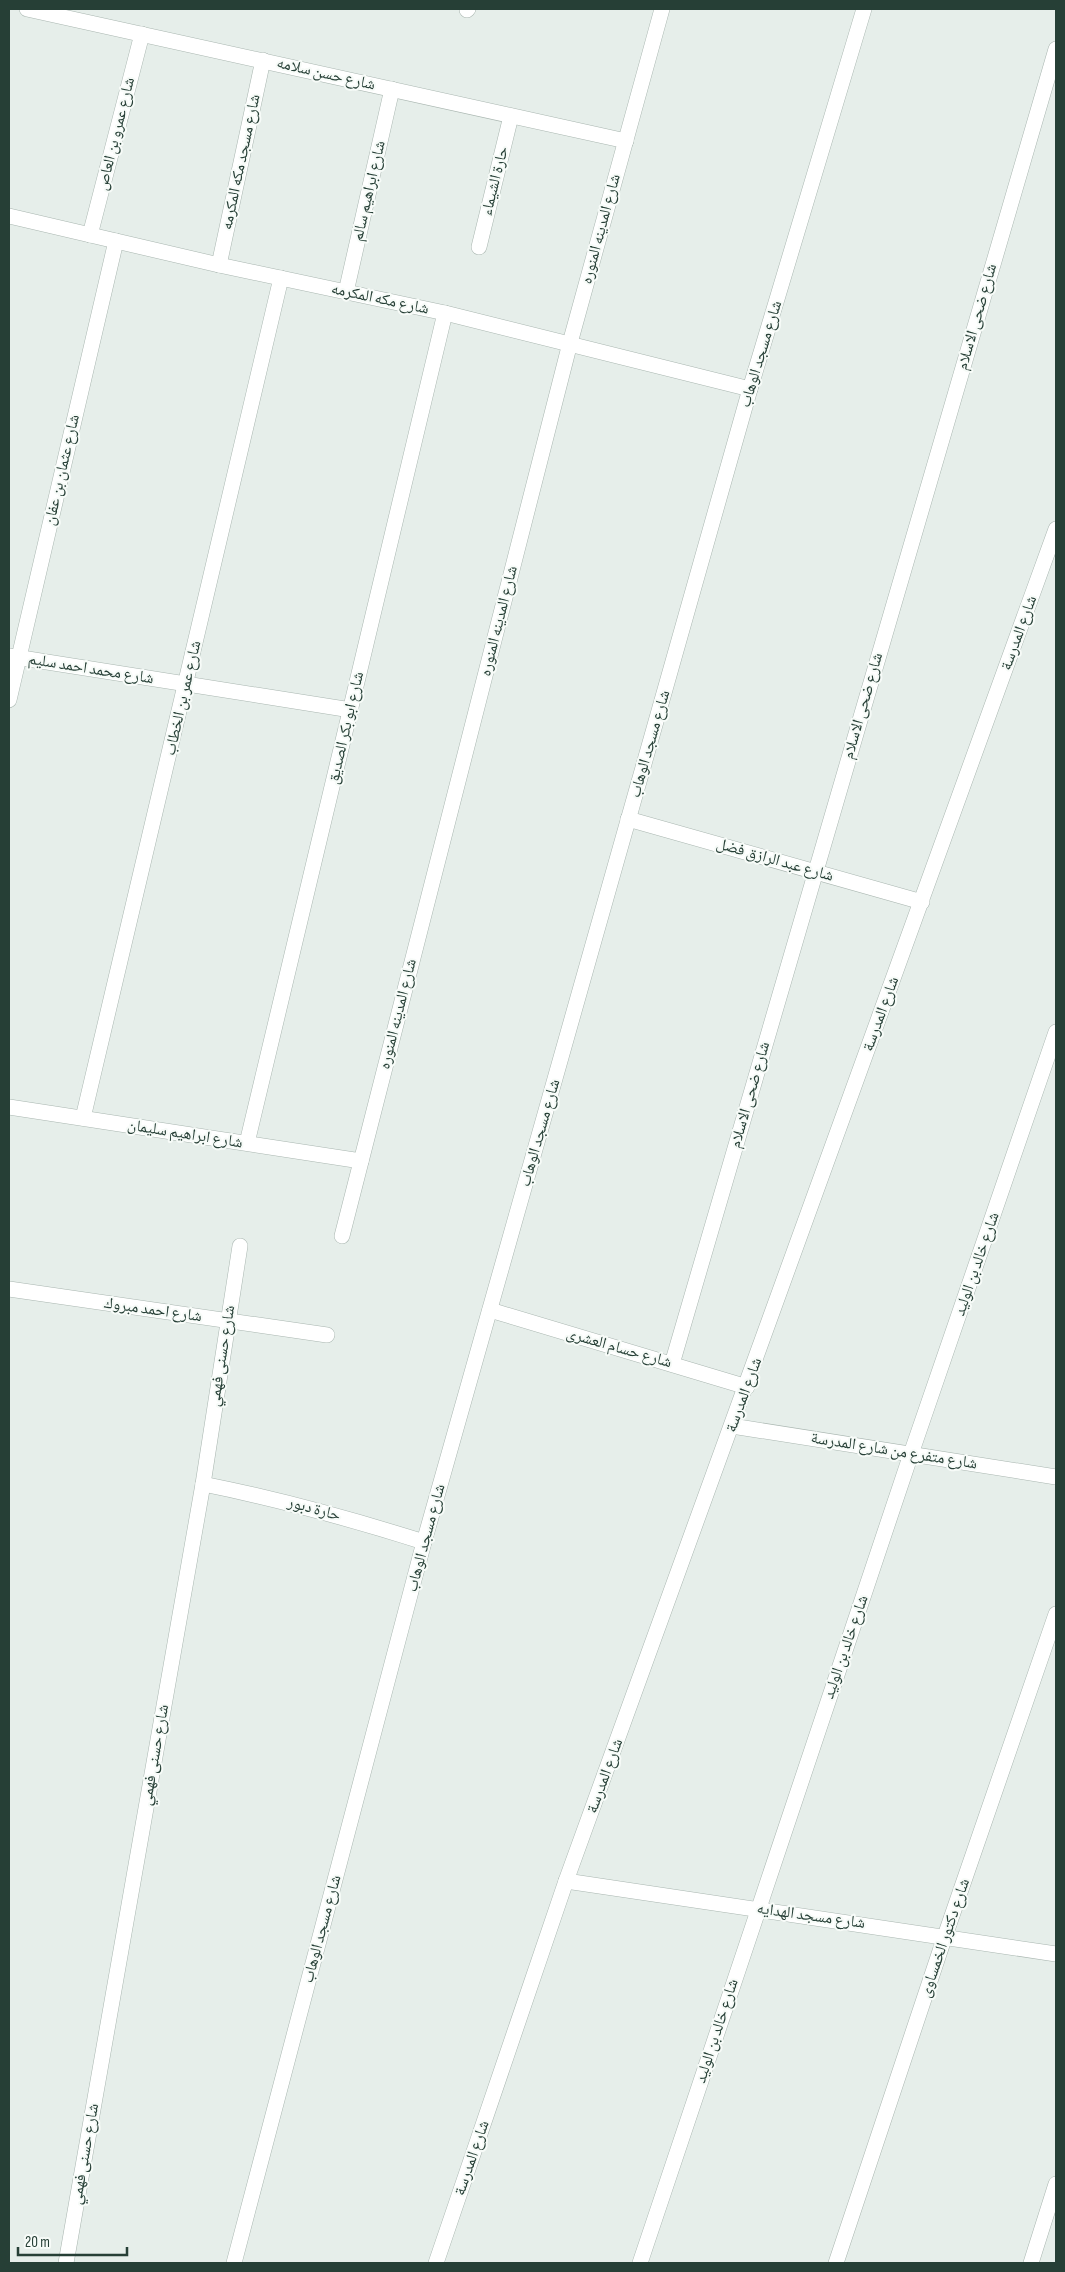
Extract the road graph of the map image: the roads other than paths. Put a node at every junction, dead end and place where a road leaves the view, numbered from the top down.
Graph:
1 (27, 9) edge
2 (662, 9) edge
3 (864, 9) edge
4 (142, 34) junction
5 (1056, 49) edge
6 (263, 60) junction
7 (392, 89) junction
8 (511, 116) junction
9 (626, 141) junction
10 (9, 216) edge
11 (90, 235) junction
12 (116, 241) junction
13 (479, 247) dead end
14 (219, 265) junction
15 (281, 278) junction
16 (346, 292) junction
17 (445, 313) junction
18 (570, 343) junction
19 (750, 389) junction
20 (1056, 529) edge
21 (14, 657) edge
22 (186, 684) junction
23 (9, 700) edge
24 (351, 710) junction
25 (628, 819) junction
26 (814, 871) junction
27 (922, 902) junction
28 (1056, 1032) edge
29 (9, 1107) edge
30 (83, 1118) junction
31 (247, 1143) junction
32 (361, 1161) junction
33 (342, 1236) dead end
34 (240, 1246) dead end
35 (9, 1289) edge
36 (490, 1310) junction
37 (227, 1321) junction
38 (327, 1335) dead end
39 (672, 1364) junction
40 (747, 1387) junction
41 (732, 1426) junction
42 (911, 1454) junction
43 (1056, 1477) edge
44 (203, 1484) junction
45 (424, 1542) junction
46 (1056, 1614) edge
47 (566, 1881) junction
48 (758, 1908) junction
49 (945, 1936) junction
50 (1056, 1954) edge
51 (1056, 2184) edge
52 (66, 2263) edge
53 (234, 2263) edge
54 (436, 2263) edge
55 (640, 2263) edge
56 (836, 2263) edge
57 (1031, 2263) edge

1 - 4 street, شارع حسن سلامه
2 - 9 street, شارع المدينه المنوره
3 - 19 street, شارع مسجد الوهاب
4 - 6 street, شارع حسن سلامه
4 - 11 street, شارع عمرو بن العاص
5 - 26 street, شارع ضحى الاسلام
6 - 7 street, شارع حسن سلامه
6 - 14 street, شارع مسجد مكه المكرمه
7 - 8 street, شارع حسن سلامه
7 - 16 street, شارع ابراهيم سالم
8 - 9 street, شارع حسن سلامه
8 - 13 street, حارة الشيماء
9 - 18 street, شارع المدينه المنوره
10 - 11 street, شارع مكه المكرمه
11 - 12 street, شارع مكه المكرمه
12 - 14 street, شارع مكه المكرمه
12 - 21 street, شارع عثمان بن عفان
14 - 15 street, شارع مكه المكرمه
15 - 16 street, شارع مكه المكرمه
15 - 22 street, شارع عمر بن الخطاب
16 - 17 street, شارع مكه المكرمه
17 - 18 street, شارع مكه المكرمه
17 - 24 street, شارع ابو بكر الصديق
18 - 19 street, شارع مكه المكرمه
18 - 32 street, شارع المدينه المنوره
19 - 25 street, شارع مسجد الوهاب
20 - 27 street, شارع المدرسة
21 - 22 street, شارع محمد احمد سليم
21 - 23 street, شارع عثمان بن عفان
22 - 24 street, شارع محمد احمد سليم
22 - 30 street, شارع عمر بن الخطاب
24 - 31 street, شارع ابو بكر الصديق
25 - 26 street, شارع عبد الرازق فضل
25 - 36 street, شارع مسجد الوهاب
26 - 27 street, شارع عبد الرازق فضل
26 - 39 street, شارع ضحى الاسلام
27 - 40 street, شارع المدرسة
28 - 42 street, شارع خالد بن الوليد
29 - 30 street, شارع ابراهيم سليمان
30 - 31 street, شارع ابراهيم سليمان
31 - 32 street, شارع ابراهيم سليمان
32 - 33 street, شارع المدينه المنوره
34 - 37 street, شارع حسنى فهمي
35 - 37 street, شارع احمد مبروك
36 - 39 street, شارع حسام العشرى
36 - 45 street, شارع مسجد الوهاب
37 - 38 street, شارع احمد مبروك
37 - 44 street, شارع حسنى فهمي
39 - 40 street, شارع حسام العشرى
40 - 41 street, شارع المدرسة
41 - 42 street, شارع متفرع من شارع المدرسة
41 - 47 street, شارع المدرسة
42 - 43 street, شارع متفرع من شارع المدرسة
42 - 48 street, شارع خالد بن الوليد
44 - 45 street, حارة دبور
44 - 52 street, شارع حسنى فهمي
45 - 53 street, شارع مسجد الوهاب
46 - 49 street, شارع دكتور الخمساوى
47 - 48 street, شارع مسجد الهدايه
47 - 54 street, شارع المدرسة
48 - 49 street, شارع مسجد الهدايه
48 - 55 street, شارع خالد بن الوليد
49 - 50 street, شارع مسجد الهدايه
49 - 56 street, شارع دكتور الخمساوى
51 - 57 street

